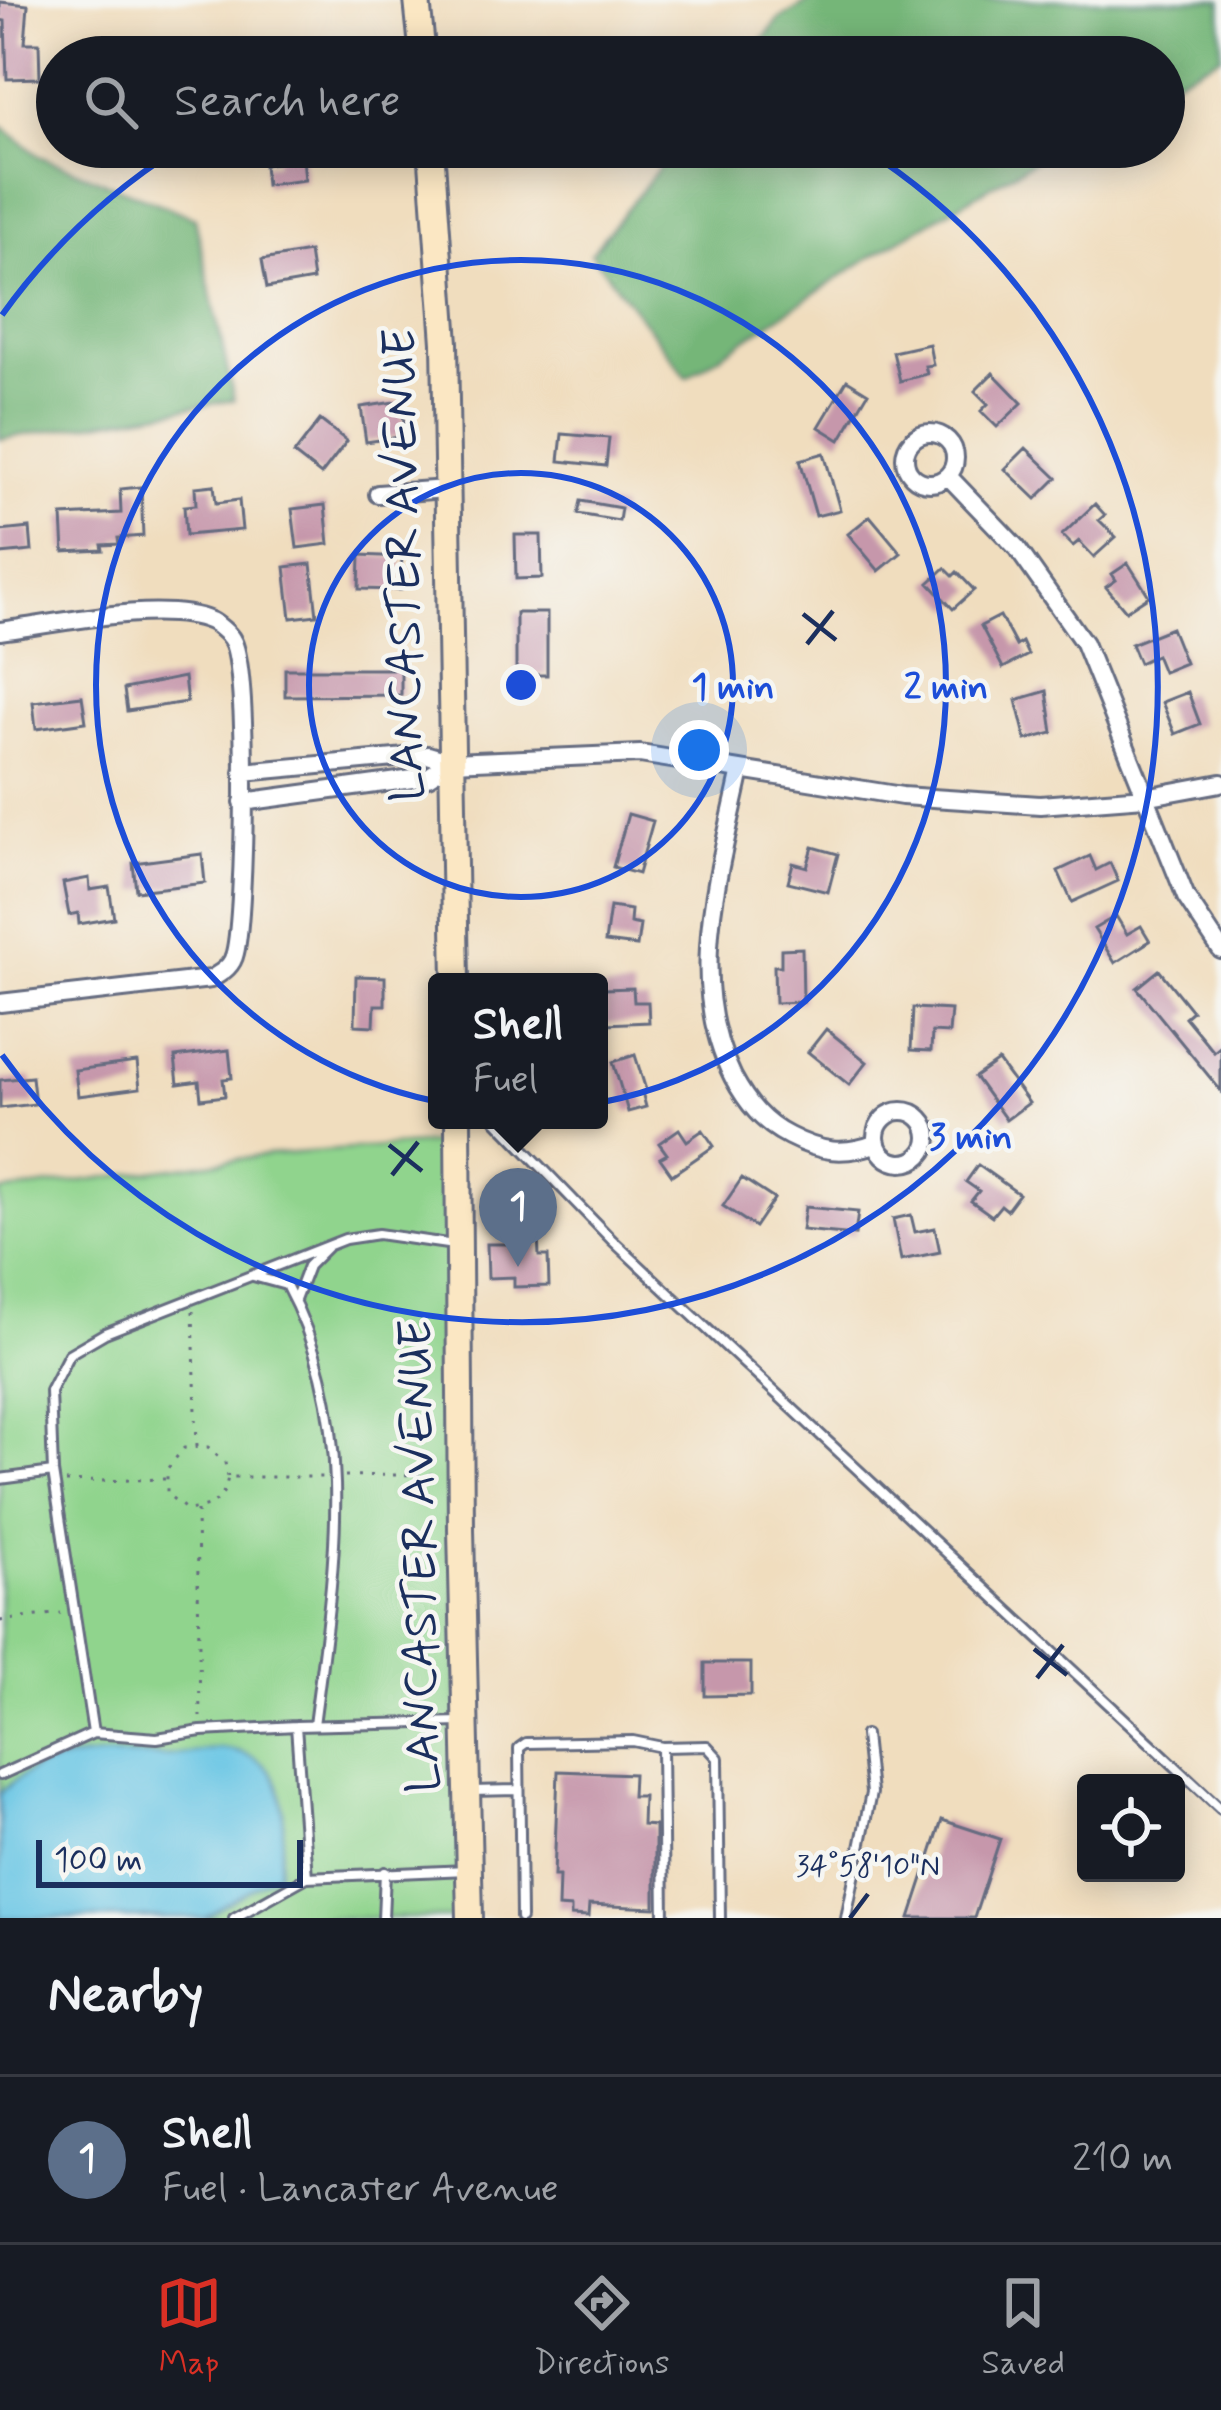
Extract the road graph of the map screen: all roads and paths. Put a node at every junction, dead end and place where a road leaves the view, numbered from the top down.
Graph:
1 (417, 0) edge
2 (420, 36) edge
3 (432, 168) edge
4 (948, 476) dead end
5 (446, 489) junction
6 (378, 494) dead end
7 (0, 631) edge
8 (451, 761) junction
9 (741, 770) junction
10 (243, 772) junction
11 (1221, 784) edge
12 (1145, 797) junction
13 (243, 802) junction
14 (1221, 950) edge
15 (456, 973) edge
16 (0, 1003) edge
17 (458, 1129) edge
18 (505, 1129) edge
19 (877, 1143) dead end
20 (328, 1245) junction
21 (458, 1246) junction
22 (252, 1275) junction
23 (192, 1299) junction
24 (295, 1301) junction
25 (197, 1448) junction
26 (439, 1474) dead end
27 (228, 1477) junction
28 (338, 1477) junction
29 (54, 1478) junction
30 (0, 1479) edge
31 (166, 1479) junction
32 (197, 1509) junction
33 (75, 1611) junction
34 (0, 1621) edge
35 (466, 1722) junction
36 (314, 1725) junction
37 (296, 1726) junction
38 (201, 1731) junction
39 (93, 1733) junction
40 (865, 1735) dead end
41 (662, 1747) junction
42 (0, 1775) edge
43 (517, 1790) junction
44 (467, 1791) junction
45 (1221, 1809) edge
46 (470, 1870) junction
47 (385, 1871) junction
48 (307, 1876) junction
49 (234, 1918) edge
50 (383, 1918) edge
51 (470, 1918) edge
52 (521, 1918) edge
53 (664, 1918) edge
54 (721, 1918) edge
55 (845, 1918) edge

1 - 2 main road
3 - 5 main road, LANCASTER AVENUE
4 - 12 street
5 - 6 street
5 - 8 main road, LANCASTER AVENUE
7 - 10 street
8 - 9 street
8 - 10 street
8 - 13 street
8 - 15 main road, LANCASTER AVENUE
9 - 12 street
9 - 19 street
10 - 13 street
11 - 12 street
12 - 14 street
13 - 16 street
17 - 21 main road, LANCASTER AVENUE
18 - 45 lane
20 - 21 lane
20 - 22 lane
20 - 24 lane
21 - 35 main road, LANCASTER AVENUE
22 - 23 lane
22 - 24 lane
23 - 25 path
23 - 29 lane
24 - 28 lane
25 - 27 path
25 - 31 path
26 - 28 path
27 - 28 path
27 - 32 path
28 - 36 lane
29 - 30 lane
29 - 31 path
29 - 33 lane
31 - 32 path
32 - 38 path
33 - 34 path
33 - 39 lane
35 - 36 lane
35 - 44 main road, LANCASTER AVENUE
36 - 37 lane
37 - 38 lane
37 - 48 lane
38 - 39 lane
39 - 42 lane
40 - 55 lane
41 - 43 lane
41 - 53 lane
41 - 54 lane
43 - 44 lane
43 - 52 lane
44 - 46 main road, LANCASTER AVENUE
46 - 47 lane
46 - 51 main road, LANCASTER AVENUE
47 - 48 lane
47 - 50 lane
48 - 49 lane

